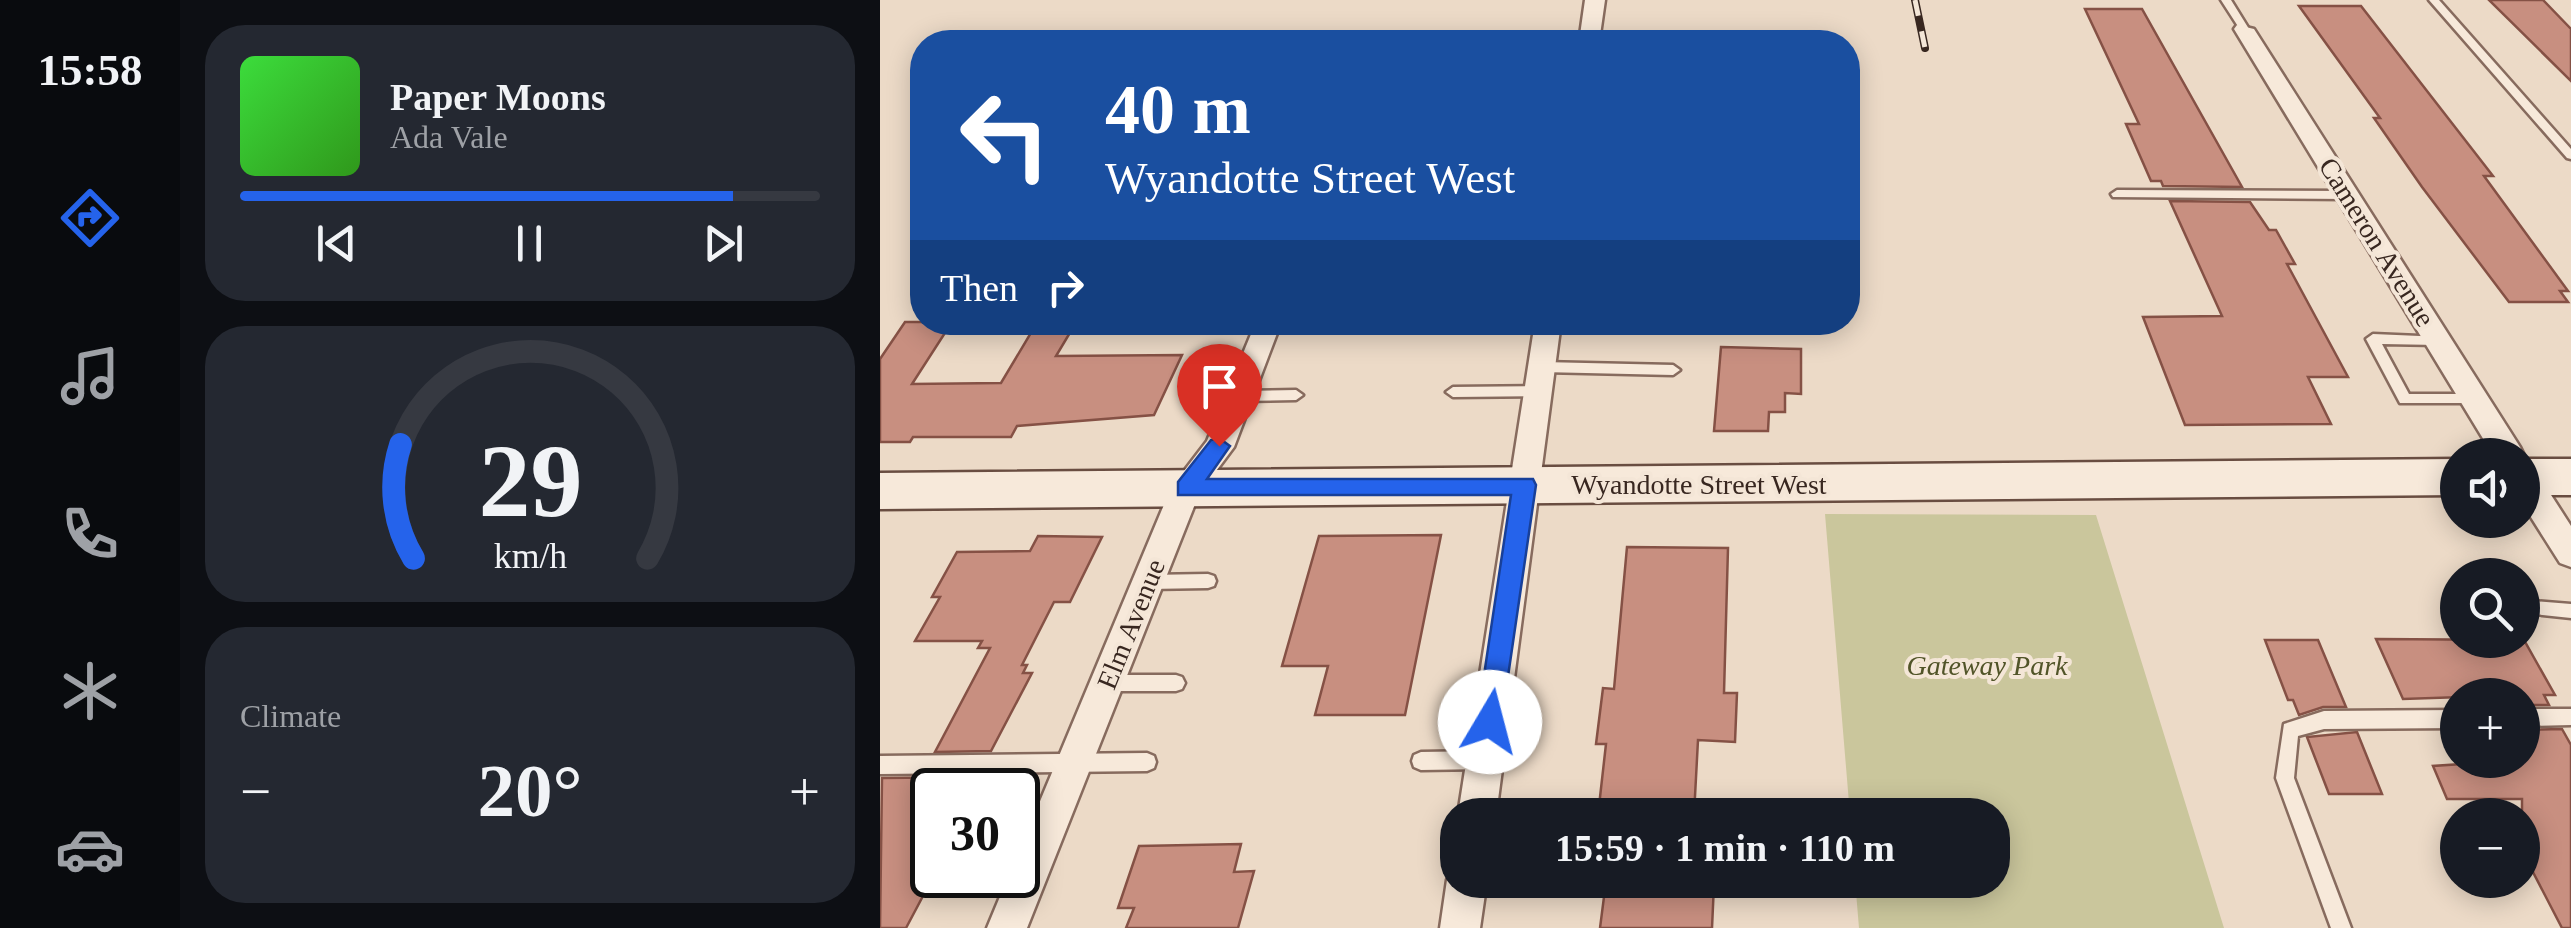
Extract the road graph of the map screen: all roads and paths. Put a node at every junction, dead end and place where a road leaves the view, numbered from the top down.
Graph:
1 (1595, 0) edge
2 (2226, 0) edge
3 (2434, 0) edge
4 (2244, 29) joint
5 (1591, 30) edge
6 (2571, 156) edge
7 (2118, 194) dead end
8 (2347, 195) junction
9 (1263, 335) edge
10 (1546, 335) edge
11 (2438, 340) junction
12 (1674, 370) dead end
13 (1540, 379) junction
14 (1453, 392) dead end
15 (1296, 394) dead end
16 (1239, 396) junction
17 (2474, 399) junction
18 (2498, 438) edge
19 (2571, 476) edge
20 (2540, 477) edge
21 (2440, 478) edge
22 (1524, 485) junction
23 (1186, 488) junction
24 (880, 491) edge
25 (2540, 504) edge
26 (2571, 553) edge
27 (1208, 581) dead end
28 (1148, 582) junction
29 (2540, 608) edge
30 (2571, 610) edge
31 (1106, 683) junction
32 (1176, 683) dead end
33 (2571, 717) edge
34 (2440, 718) edge
35 (2540, 718) edge
36 (1421, 760) dead end
37 (1485, 760) junction
38 (1147, 762) dead end
39 (1074, 763) junction
40 (880, 765) edge
41 (1479, 798) edge
42 (1464, 898) edge
43 (1007, 928) edge
44 (1460, 928) edge
45 (2341, 928) edge

1 - 5 street
2 - 4 lane
3 - 6 lane
4 - 8 street, Cameron Avenue
7 - 8 lane
8 - 11 street, Cameron Avenue
9 - 16 street, Elm Avenue
10 - 13 street
11 - 17 street, Cameron Avenue
11 - 17 lane
12 - 13 lane
13 - 14 lane
13 - 22 street
15 - 16 lane
16 - 23 street, Elm Avenue
17 - 18 street, Cameron Avenue
19 - 20 main road
21 - 22 main road, Wyandotte Street West
22 - 23 main road, Wyandotte Street West
22 - 37 street
23 - 24 main road, Wyandotte Street West
23 - 28 street, Elm Avenue
25 - 26 street
27 - 28 lane
28 - 31 street, Elm Avenue
29 - 30 lane
31 - 32 lane
31 - 39 street, Elm Avenue
33 - 35 lane
34 - 45 lane
36 - 37 lane
37 - 41 street
38 - 39 lane
39 - 40 lane
39 - 43 street, Elm Avenue
42 - 44 street

